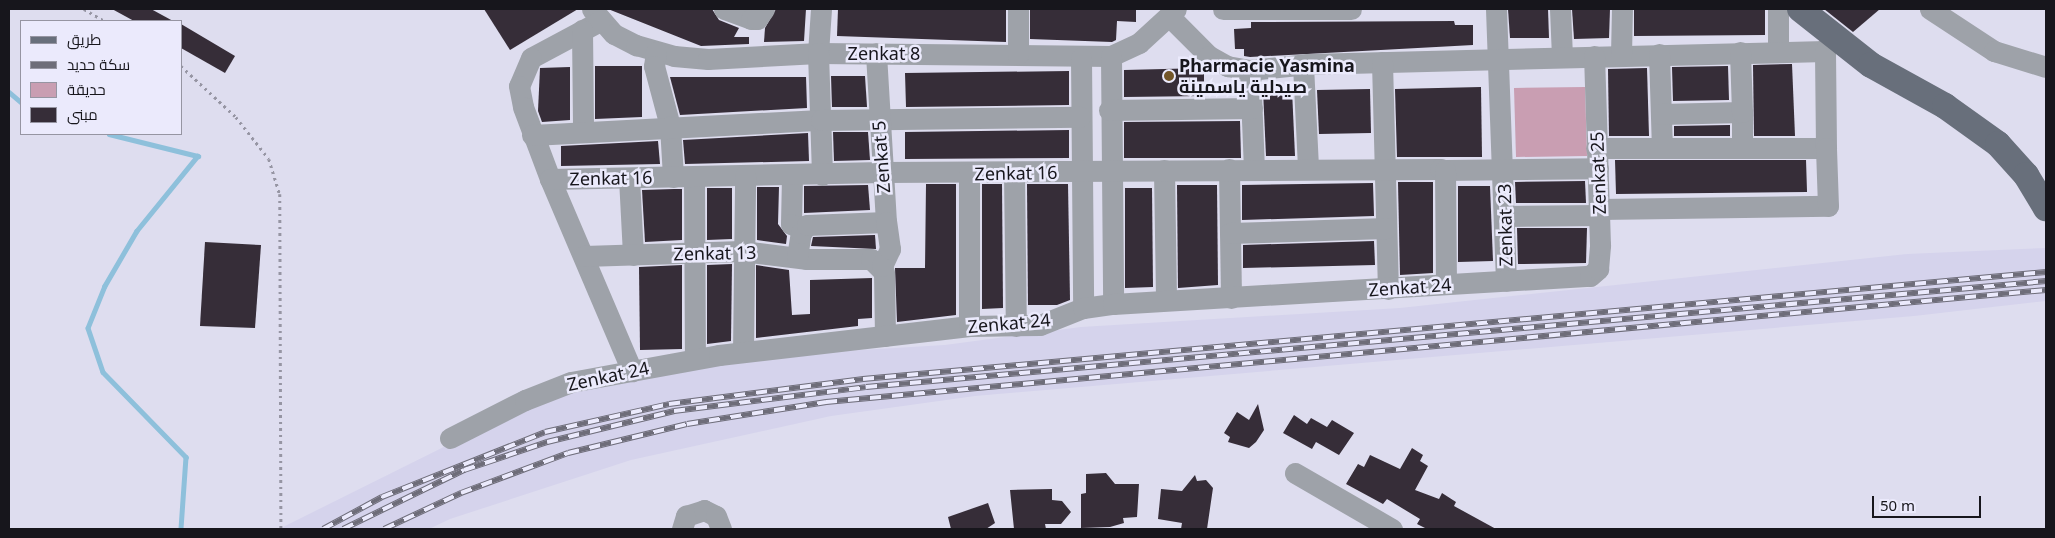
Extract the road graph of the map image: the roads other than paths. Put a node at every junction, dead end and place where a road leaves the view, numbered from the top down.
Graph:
1 (724, 9) edge
2 (764, 9) edge
3 (821, 9) edge
4 (1018, 9) edge
5 (1223, 9) edge
6 (1351, 9) edge
7 (1496, 9) edge
8 (1560, 9) edge
9 (1622, 9) edge
10 (1778, 9) edge
11 (1800, 9) edge
12 (1930, 9) edge
13 (1172, 12) edge
14 (591, 20) edge
15 (1828, 44) junction
16 (656, 52) junction
17 (876, 52) junction
18 (1740, 52) junction
19 (1778, 52) junction
20 (818, 53) junction
21 (1018, 54) junction
22 (1658, 54) junction
23 (1622, 55) junction
24 (1111, 56) junction
25 (1562, 56) junction
26 (1594, 56) junction
27 (1080, 58) junction
28 (1496, 58) junction
29 (1382, 62) junction
30 (1303, 65) junction
31 (2046, 67) edge
32 (1250, 70) junction
33 (1252, 108) junction
34 (1109, 110) junction
35 (1742, 112) junction
36 (1661, 114) junction
37 (1080, 117) junction
38 (878, 119) junction
39 (821, 120) junction
40 (670, 126) junction
41 (583, 130) junction
42 (532, 135) junction
43 (1662, 147) junction
44 (1742, 148) junction
45 (1826, 148) junction
46 (1597, 158) junction
47 (1385, 167) junction
48 (1308, 168) junction
49 (1229, 169) junction
50 (1109, 170) junction
51 (1164, 170) junction
52 (1254, 170) junction
53 (1445, 170) junction
54 (1504, 170) junction
55 (883, 172) junction
56 (1082, 172) junction
57 (1014, 173) junction
58 (969, 174) junction
59 (822, 175) junction
60 (745, 176) junction
61 (792, 176) junction
62 (683, 177) junction
63 (629, 178) junction
64 (550, 179) junction
65 (2046, 208) edge
66 (1600, 212) junction
67 (1504, 216) junction
68 (886, 222) junction
69 (1386, 228) junction
70 (802, 229) junction
71 (1230, 233) junction
72 (742, 251) junction
73 (694, 252) junction
74 (633, 255) junction
75 (584, 256) junction
76 (797, 257) junction
77 (882, 266) junction
78 (1580, 278) joint
79 (1506, 281) junction
80 (1446, 284) junction
81 (1388, 289) junction
82 (1231, 298) junction
83 (1166, 300) junction
84 (1113, 304) junction
85 (1084, 308) junction
86 (969, 326) junction
87 (1016, 326) junction
88 (885, 336) junction
89 (743, 352) junction
90 (695, 358) junction
91 (632, 371) junction
92 (450, 438) dead end
93 (1294, 473) dead end
94 (682, 529) edge
95 (721, 529) edge
96 (1392, 529) edge

1 - 2 street
3 - 20 street
4 - 21 street
5 - 6 street
7 - 28 street, Zenkat 23
8 - 25 street
9 - 23 street
10 - 19 street
11 - 15 main road
12 - 31 street
13 - 24 street, Zenkat 8
13 - 32 street
14 - 16 street, Zenkat 8
14 - 41 street
14 - 42 street
15 - 19 street
15 - 45 street
15 - 65 main road
16 - 20 street, Zenkat 8
16 - 40 street
17 - 20 street, Zenkat 8
17 - 21 street, Zenkat 8
17 - 38 street, Zenkat 5
18 - 19 street
18 - 22 street
18 - 35 street
20 - 39 street
21 - 27 street, Zenkat 8
22 - 23 street
22 - 36 street
23 - 26 street
24 - 27 street, Zenkat 8
24 - 34 street
25 - 26 street
25 - 28 street
26 - 46 street, Zenkat 25
27 - 37 street
28 - 29 street
28 - 54 street, Zenkat 23
29 - 30 street
29 - 47 street
30 - 32 street
30 - 48 street
32 - 33 street
33 - 34 street
33 - 52 street
34 - 50 street
35 - 36 street
35 - 44 street
36 - 43 street
37 - 38 street
37 - 56 street
38 - 39 street
38 - 55 street, Zenkat 5
39 - 40 street
39 - 59 street
40 - 41 street
40 - 62 street
41 - 42 street
42 - 64 street
43 - 44 street, Zenkat 16
43 - 46 street, Zenkat 16
44 - 45 street, Zenkat 16
45 - 66 street
46 - 54 street, Zenkat 16
46 - 66 street, Zenkat 25
47 - 48 street, Zenkat 16
47 - 53 street, Zenkat 16
47 - 69 street
48 - 52 street, Zenkat 16
49 - 51 street, Zenkat 16
49 - 52 street, Zenkat 16
49 - 71 street
50 - 51 street, Zenkat 16
50 - 56 street, Zenkat 16
50 - 84 street
51 - 83 street
53 - 54 street, Zenkat 16
53 - 80 street
54 - 67 street, Zenkat 23
55 - 58 street, Zenkat 16
55 - 59 street, Zenkat 16
55 - 68 street, Zenkat 5
56 - 57 street, Zenkat 16
56 - 85 street
57 - 58 street, Zenkat 16
57 - 87 street
58 - 86 street
59 - 61 street, Zenkat 16
60 - 61 street, Zenkat 16
60 - 62 street, Zenkat 16
60 - 72 street
61 - 70 street
62 - 63 street, Zenkat 16
62 - 73 street
63 - 64 street, Zenkat 16
63 - 74 street
64 - 75 street
66 - 67 street
66 - 78 street, Zenkat 25
67 - 79 street, Zenkat 23
68 - 70 street
68 - 77 street, Zenkat 5
69 - 71 street
69 - 81 street
70 - 76 street
71 - 82 street
72 - 73 street, Zenkat 13
72 - 76 street, Zenkat 13
72 - 89 street
73 - 74 street, Zenkat 13
73 - 90 street
74 - 75 street, Zenkat 13
75 - 91 street
76 - 77 street, Zenkat 13
77 - 88 street
78 - 79 street, Zenkat 24
79 - 80 street, Zenkat 24
80 - 81 street, Zenkat 24
81 - 82 street, Zenkat 24
82 - 83 street, Zenkat 24
83 - 84 street, Zenkat 24
84 - 85 street, Zenkat 24
85 - 87 street, Zenkat 24
86 - 87 street, Zenkat 24
86 - 88 street, Zenkat 24
88 - 89 street, Zenkat 24
89 - 90 street, Zenkat 24
90 - 91 street, Zenkat 24
91 - 92 street, Zenkat 24
93 - 96 street
94 - 95 street

